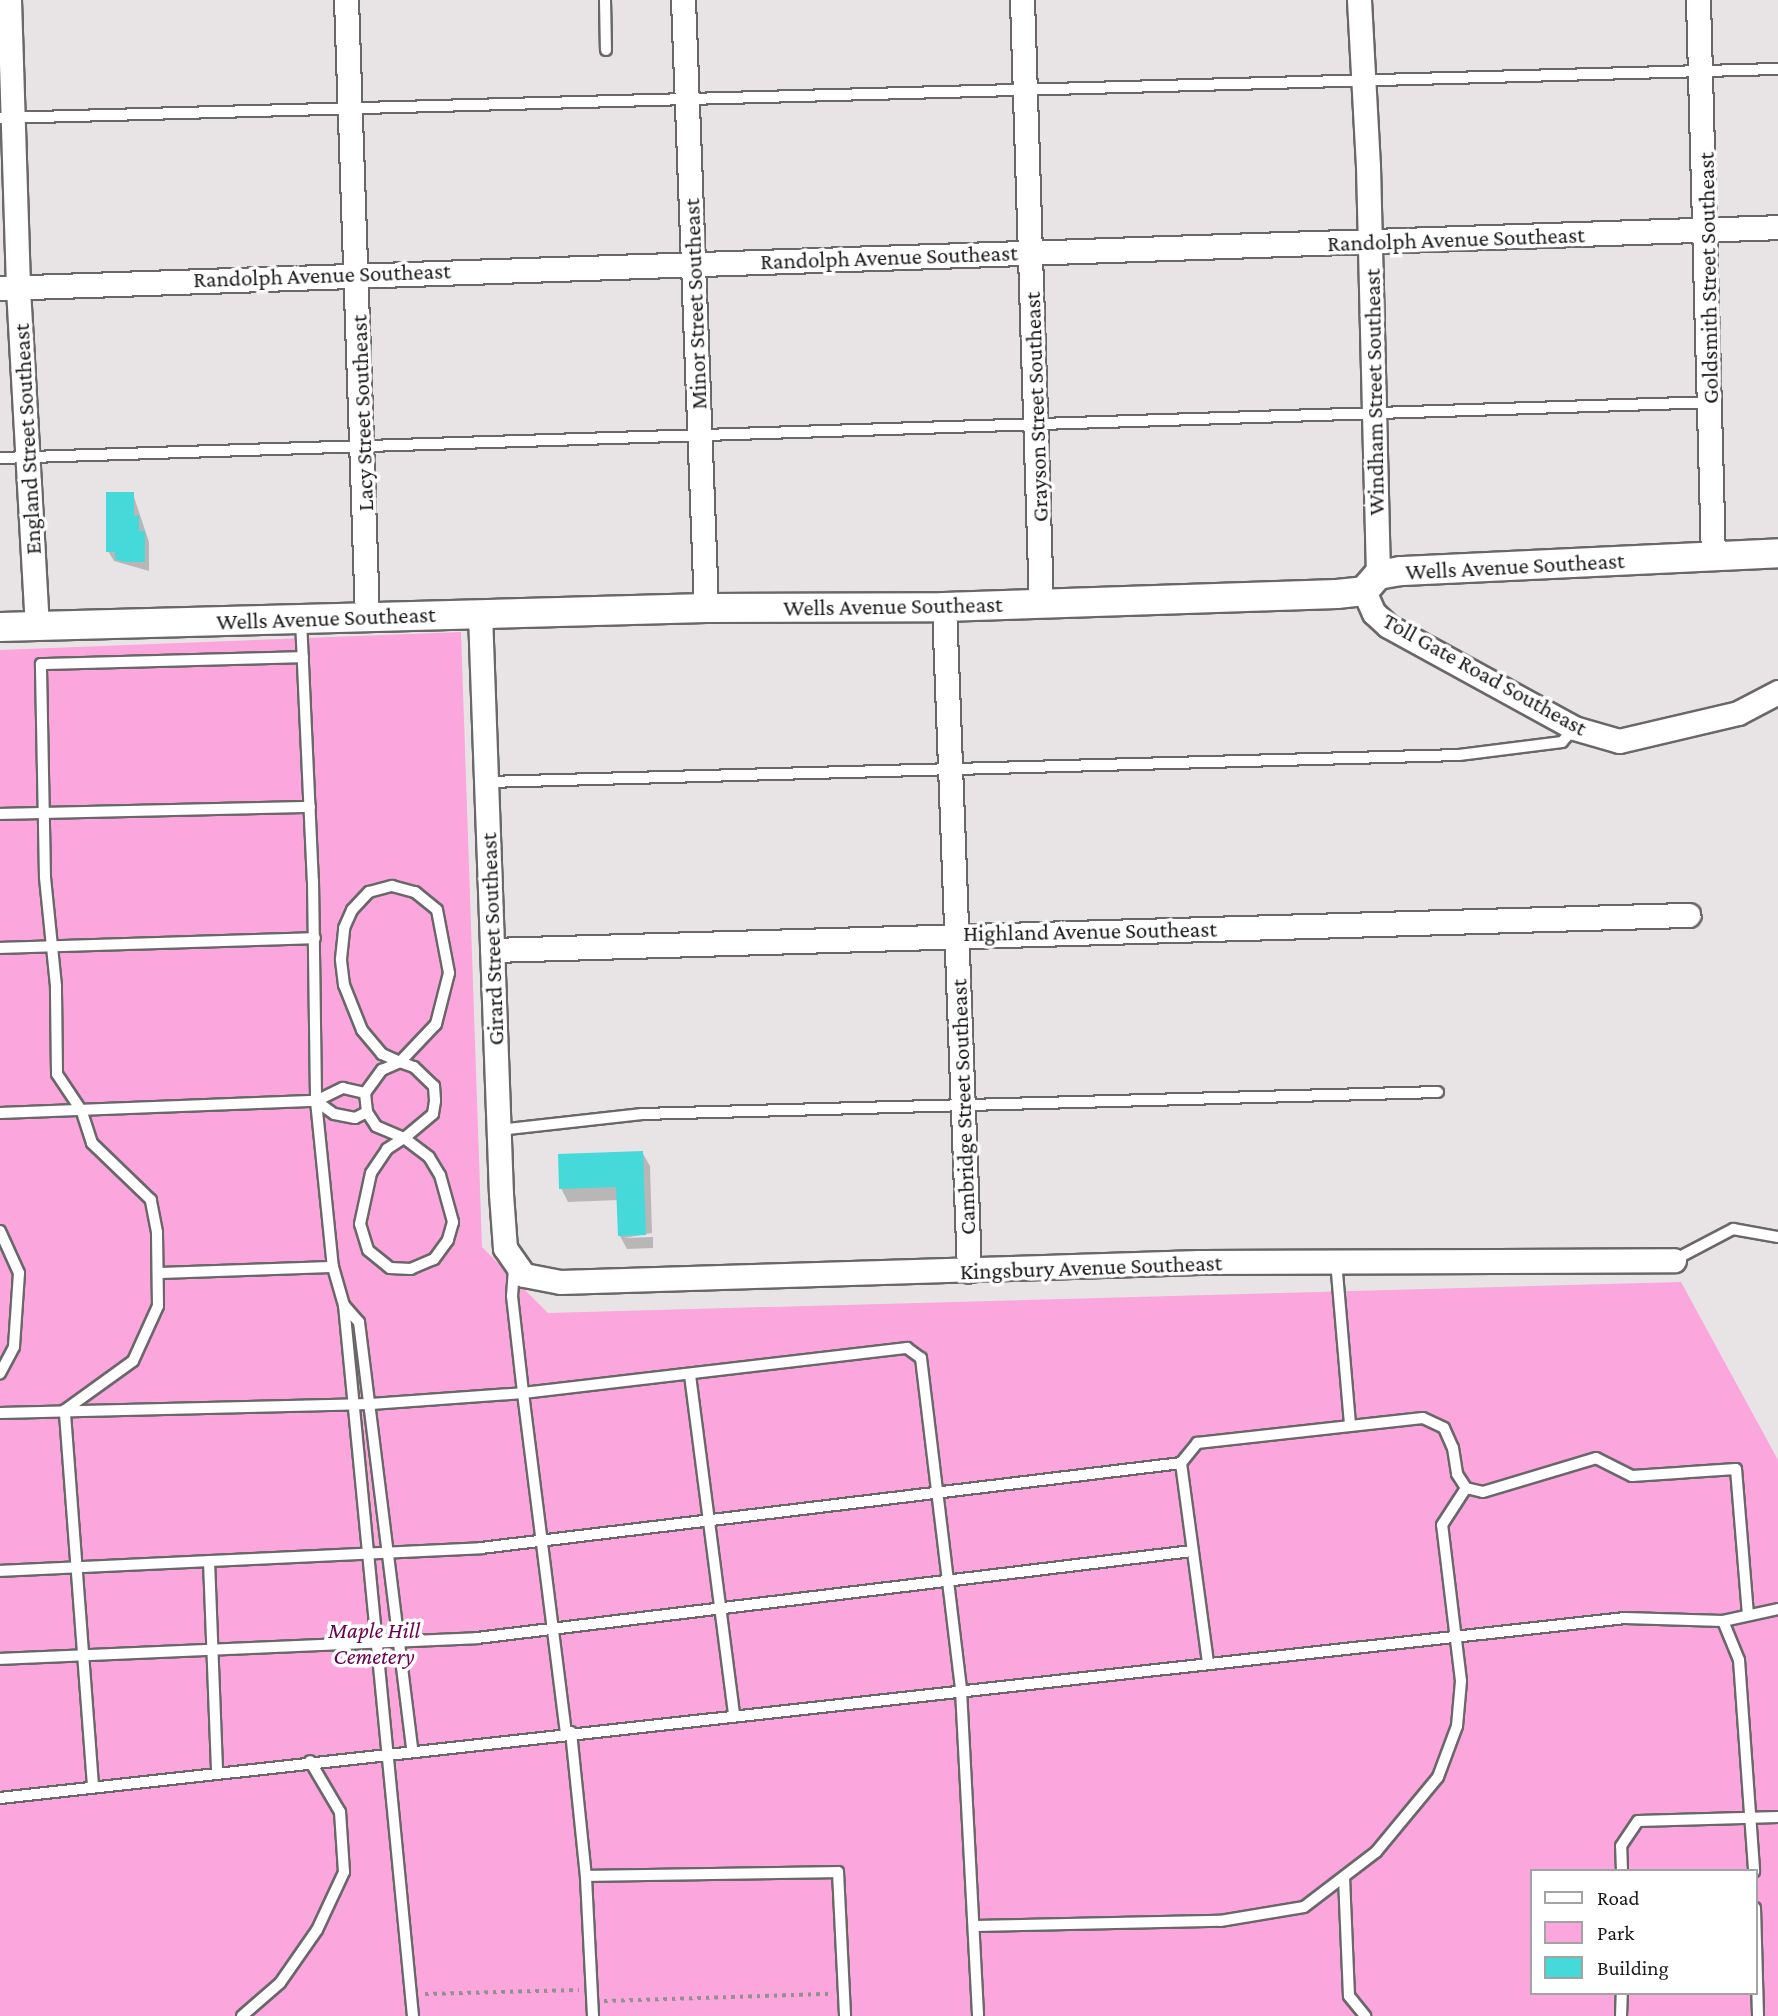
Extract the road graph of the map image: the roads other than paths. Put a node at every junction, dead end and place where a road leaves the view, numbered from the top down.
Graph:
1 (9, 0) edge
2 (346, 0) edge
3 (605, 0) edge
4 (683, 0) edge
5 (1022, 0) edge
6 (1359, 0) edge
7 (1698, 0) edge
8 (606, 50) dead end
9 (1778, 69) edge
10 (1701, 71) junction
11 (1364, 80) junction
12 (1026, 90) junction
13 (687, 99) junction
14 (351, 109) junction
15 (7, 118) edge
16 (1778, 227) edge
17 (1706, 230) junction
18 (1370, 242) junction
19 (1032, 253) junction
20 (693, 263) junction
21 (357, 274) junction
22 (9, 288) edge
23 (1711, 402) junction
24 (1374, 413) junction
25 (1036, 424) junction
26 (700, 435) junction
27 (364, 446) junction
28 (27, 457) junction
29 (0, 458) edge
30 (1778, 553) edge
31 (1713, 557) junction
32 (1371, 583) junction
33 (1041, 603) junction
34 (944, 607) junction
35 (706, 608) junction
36 (480, 614) junction
37 (367, 617) junction
38 (301, 619) junction
39 (37, 626) junction
40 (0, 627) edge
41 (303, 657) junction
42 (1778, 692) edge
43 (1574, 728) junction
44 (950, 767) junction
45 (486, 782) junction
46 (310, 807) junction
47 (45, 813) junction
48 (0, 814) edge
49 (1688, 915) dead end
50 (956, 935) junction
51 (315, 938) junction
52 (53, 946) junction
53 (0, 948) edge
54 (492, 950) junction
55 (400, 1062) junction
56 (1438, 1092) dead end
57 (365, 1093) junction
58 (316, 1101) junction
59 (962, 1105) junction
60 (81, 1110) junction
61 (367, 1112) junction
62 (0, 1113) edge
63 (499, 1130) junction
64 (404, 1138) junction
65 (0, 1231) edge
66 (1778, 1237) edge
67 (1674, 1260) joint
68 (1336, 1261) junction
69 (515, 1262) junction
70 (332, 1267) junction
71 (969, 1271) junction
72 (158, 1273) junction
73 (344, 1305) junction
74 (0, 1373) edge
75 (690, 1375) junction
76 (523, 1393) junction
77 (350, 1403) junction
78 (371, 1404) junction
79 (65, 1410) junction
80 (0, 1413) edge
81 (1350, 1424) junction
82 (1181, 1464) junction
83 (1466, 1488) junction
84 (939, 1496) junction
85 (710, 1519) junction
86 (540, 1539) junction
87 (1192, 1551) junction
88 (388, 1554) junction
89 (367, 1556) junction
90 (209, 1561) junction
91 (75, 1567) junction
92 (0, 1571) edge
93 (949, 1581) junction
94 (721, 1606) junction
95 (1778, 1609) edge
96 (1748, 1614) junction
97 (1723, 1621) junction
98 (550, 1627) junction
99 (1456, 1636) junction
100 (398, 1642) junction
101 (376, 1643) junction
102 (214, 1650) junction
103 (80, 1655) junction
104 (0, 1659) edge
105 (1208, 1663) junction
106 (961, 1690) junction
107 (734, 1714) junction
108 (569, 1733) junction
109 (412, 1750) junction
110 (390, 1754) junction
111 (310, 1761) junction
112 (217, 1771) junction
113 (93, 1786) junction
114 (0, 1798) edge
115 (1778, 1817) edge
116 (1751, 1818) junction
117 (1622, 1869) edge
118 (1754, 1869) edge
119 (586, 1876) junction
120 (1343, 1877) junction
121 (975, 1926) junction
122 (1757, 1980) edge
123 (1622, 1995) edge
124 (242, 2016) edge
125 (413, 2016) edge
126 (593, 2016) edge
127 (845, 2016) edge
128 (978, 2016) edge
129 (1366, 2016) edge
130 (1621, 2016) edge
131 (1758, 2016) edge

1 - 15 street, England Street Southeast
2 - 14 street, Lacy Street Southeast
3 - 8 lane
4 - 13 street, Minor Street Southeast
5 - 12 street, Grayson Street Southeast
6 - 11 street, Windham Street Southeast
7 - 10 street, Goldsmith Street Southeast
9 - 10 lane
10 - 11 lane
10 - 17 street, Goldsmith Street Southeast
11 - 12 lane
11 - 18 street, Windham Street Southeast
12 - 13 lane
12 - 19 street, Grayson Street Southeast
13 - 14 lane
13 - 20 street, Minor Street Southeast
14 - 15 lane
14 - 21 street, Lacy Street Southeast
15 - 22 street, England Street Southeast
16 - 17 street, Randolph Avenue Southeast
17 - 18 street, Randolph Avenue Southeast
17 - 23 street, Goldsmith Street Southeast
18 - 19 street, Randolph Avenue Southeast
18 - 24 street, Windham Street Southeast
19 - 20 street, Randolph Avenue Southeast
19 - 25 street, Grayson Street Southeast
20 - 21 street, Randolph Avenue Southeast
20 - 26 street, Minor Street Southeast
21 - 22 street, Randolph Avenue Southeast
21 - 27 street, Lacy Street Southeast
22 - 28 street, England Street Southeast
23 - 24 lane
23 - 31 street, Goldsmith Street Southeast
24 - 25 lane
24 - 32 street, Windham Street Southeast
25 - 26 lane
25 - 33 street, Grayson Street Southeast
26 - 27 lane
26 - 35 street, Minor Street Southeast
27 - 28 lane
27 - 37 street, Lacy Street Southeast
28 - 29 lane
28 - 39 street, England Street Southeast
30 - 31 street, Wells Avenue Southeast
31 - 32 street, Wells Avenue Southeast
32 - 33 street, Wells Avenue Southeast
32 - 43 street, Toll Gate Road Southeast
33 - 34 street, Wells Avenue Southeast
34 - 35 street, Wells Avenue Southeast
34 - 44 street, Cambridge Street Southeast
35 - 36 street, Wells Avenue Southeast
36 - 37 street, Wells Avenue Southeast
36 - 45 street, Girard Street Southeast
37 - 38 street, Wells Avenue Southeast
38 - 39 street, Wells Avenue Southeast
38 - 41 lane
39 - 40 street, Wells Avenue Southeast
41 - 46 lane
41 - 47 lane
42 - 43 street, Toll Gate Road Southeast
43 - 44 lane
44 - 45 lane
44 - 50 street, Cambridge Street Southeast
45 - 54 street, Girard Street Southeast
46 - 47 lane
46 - 51 lane
47 - 48 lane
47 - 52 lane
49 - 50 street, Highland Avenue Southeast
50 - 54 street, Highland Avenue Southeast
50 - 59 street, Cambridge Street Southeast
51 - 52 lane
51 - 58 lane
52 - 53 lane
52 - 60 lane
54 - 63 street, Girard Street Southeast
55 - 55 lane
55 - 57 lane
55 - 64 lane
56 - 59 lane
57 - 58 lane
57 - 61 lane
58 - 60 lane
58 - 61 lane
58 - 70 lane
59 - 63 lane
59 - 71 street, Cambridge Street Southeast
60 - 62 lane
60 - 72 lane
61 - 64 lane
63 - 69 street, Girard Street Southeast
64 - 64 lane
65 - 74 lane
66 - 67 lane
67 - 68 street, Kingsbury Avenue Southeast
68 - 71 street, Kingsbury Avenue Southeast
68 - 81 lane
69 - 71 street, Kingsbury Avenue Southeast
69 - 76 lane
70 - 72 lane
70 - 73 lane
72 - 79 lane
73 - 77 lane
73 - 78 lane
75 - 76 lane
75 - 84 lane
75 - 85 lane
76 - 78 lane
76 - 86 lane
77 - 78 lane
77 - 79 lane
77 - 89 lane
78 - 88 lane
79 - 80 lane
79 - 91 lane
81 - 82 lane
81 - 83 lane
82 - 84 lane
82 - 87 lane
83 - 96 lane
83 - 99 lane
84 - 85 lane
84 - 93 lane
85 - 86 lane
85 - 94 lane
86 - 88 lane
86 - 98 lane
87 - 93 lane
87 - 105 lane
88 - 89 lane
88 - 100 lane
89 - 90 lane
89 - 101 lane
90 - 91 lane
90 - 102 lane
91 - 92 lane
91 - 103 lane
93 - 94 lane
93 - 106 lane
94 - 98 lane
94 - 107 lane
95 - 96 lane
96 - 97 lane
97 - 99 lane
97 - 116 lane
98 - 100 lane
98 - 108 lane
99 - 105 lane
99 - 120 lane
100 - 101 lane
100 - 109 lane
101 - 102 lane
101 - 110 lane
102 - 103 lane
102 - 112 lane
103 - 104 lane
103 - 113 lane
105 - 106 lane
106 - 107 lane
106 - 121 lane
107 - 108 lane
108 - 109 lane
108 - 119 lane
109 - 110 lane
110 - 111 lane
110 - 125 lane
111 - 112 lane
111 - 124 lane
112 - 113 lane
113 - 114 lane
115 - 116 lane
116 - 117 lane
116 - 118 lane
119 - 126 lane
119 - 127 lane
120 - 121 lane
120 - 129 lane
121 - 128 lane
122 - 131 lane
123 - 130 lane

